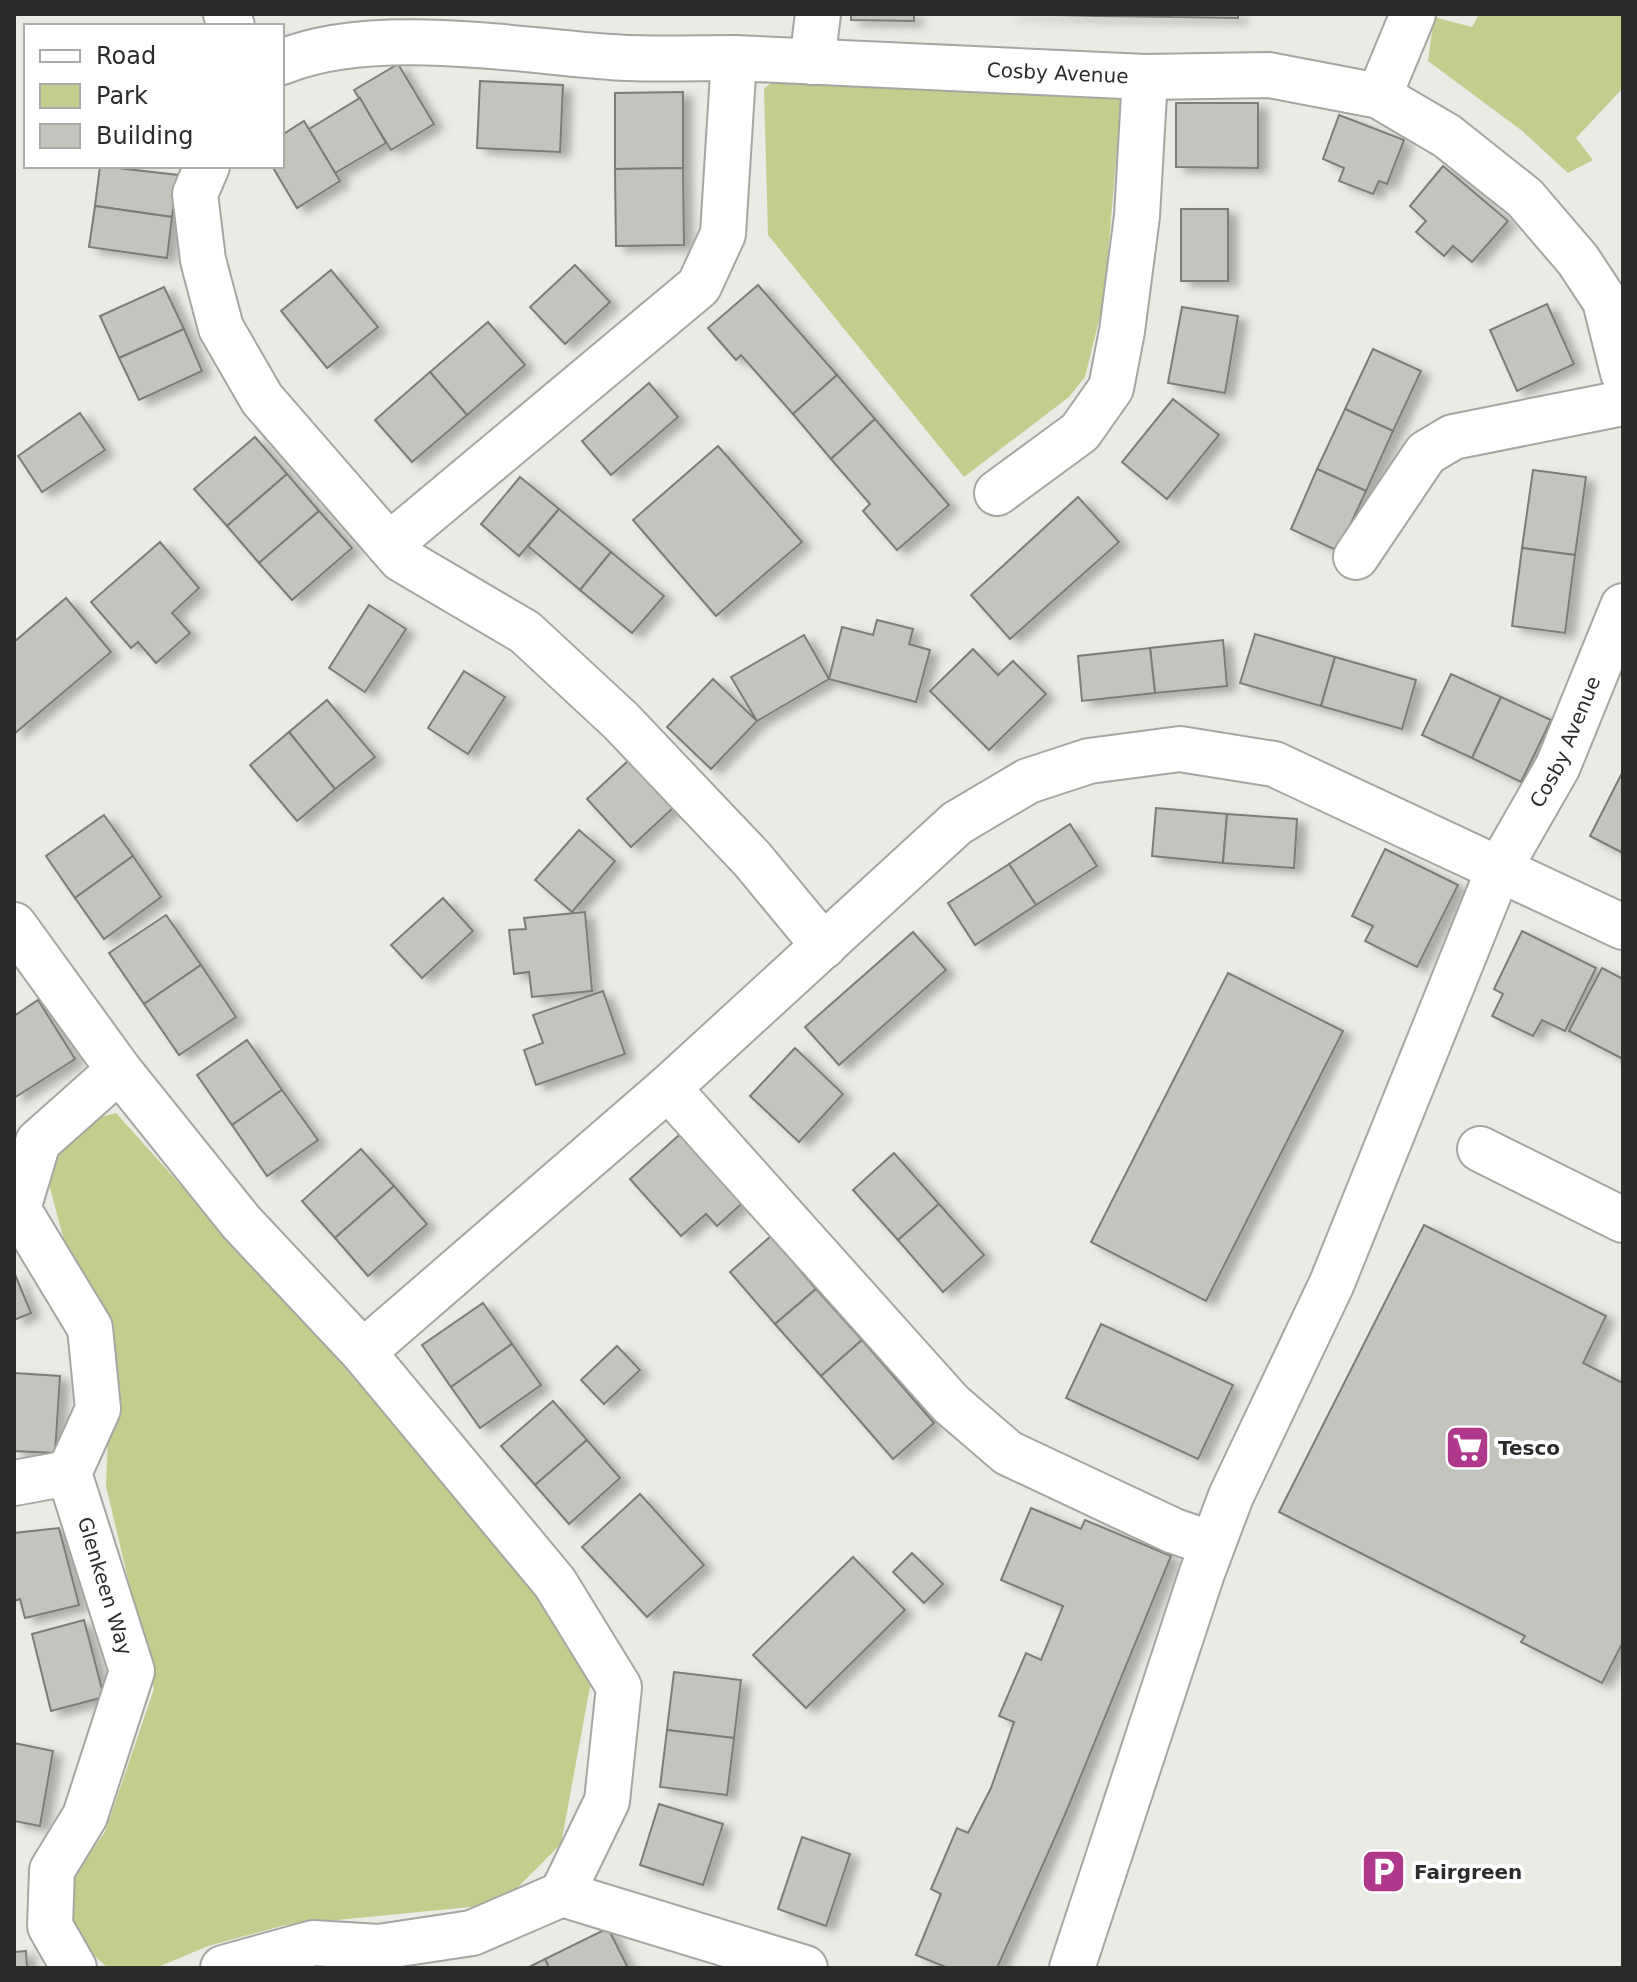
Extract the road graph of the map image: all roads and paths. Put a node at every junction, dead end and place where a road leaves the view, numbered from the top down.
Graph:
1 (818, 14) edge
2 (1413, 14) edge
3 (734, 58) junction
4 (284, 61) edge
5 (812, 62) junction
6 (1145, 77) junction
7 (1379, 96) junction
8 (206, 168) edge
9 (1614, 298) edge
10 (1623, 373) edge
11 (1623, 403) edge
12 (997, 493) dead end
13 (389, 545) junction
14 (1356, 557) dead end
15 (1623, 606) edge
16 (1498, 871) junction
17 (14, 925) edge
18 (1623, 927) edge
19 (824, 946) junction
20 (119, 1070) junction
21 (668, 1088) junction
22 (1480, 1149) dead end
23 (1623, 1220) edge
24 (363, 1352) junction
25 (69, 1473) junction
26 (14, 1483) edge
27 (1212, 1544) junction
28 (562, 1894) junction
29 (380, 1957) edge
30 (74, 1968) edge
31 (223, 1968) edge
32 (805, 1968) edge
33 (1072, 1968) edge

1 - 5 street
2 - 7 street
3 - 4 street, Cosby Avenue
3 - 5 street, Cosby Avenue
3 - 13 street
5 - 6 street, Cosby Avenue
6 - 7 street, Cosby Avenue
6 - 12 street
7 - 9 street, Cosby Avenue
8 - 13 street
9 - 10 street, Cosby Avenue
11 - 14 street
13 - 19 street
15 - 16 street, Cosby Avenue
16 - 18 street
16 - 19 street
16 - 27 street, Cosby Avenue
17 - 20 street
19 - 21 street
20 - 24 street
20 - 25 street
21 - 24 street
21 - 27 street
22 - 23 street
24 - 28 street
25 - 26 street
25 - 30 street, Glenkeen Way
27 - 33 street, Cosby Avenue
28 - 29 street
28 - 32 street
29 - 31 street

